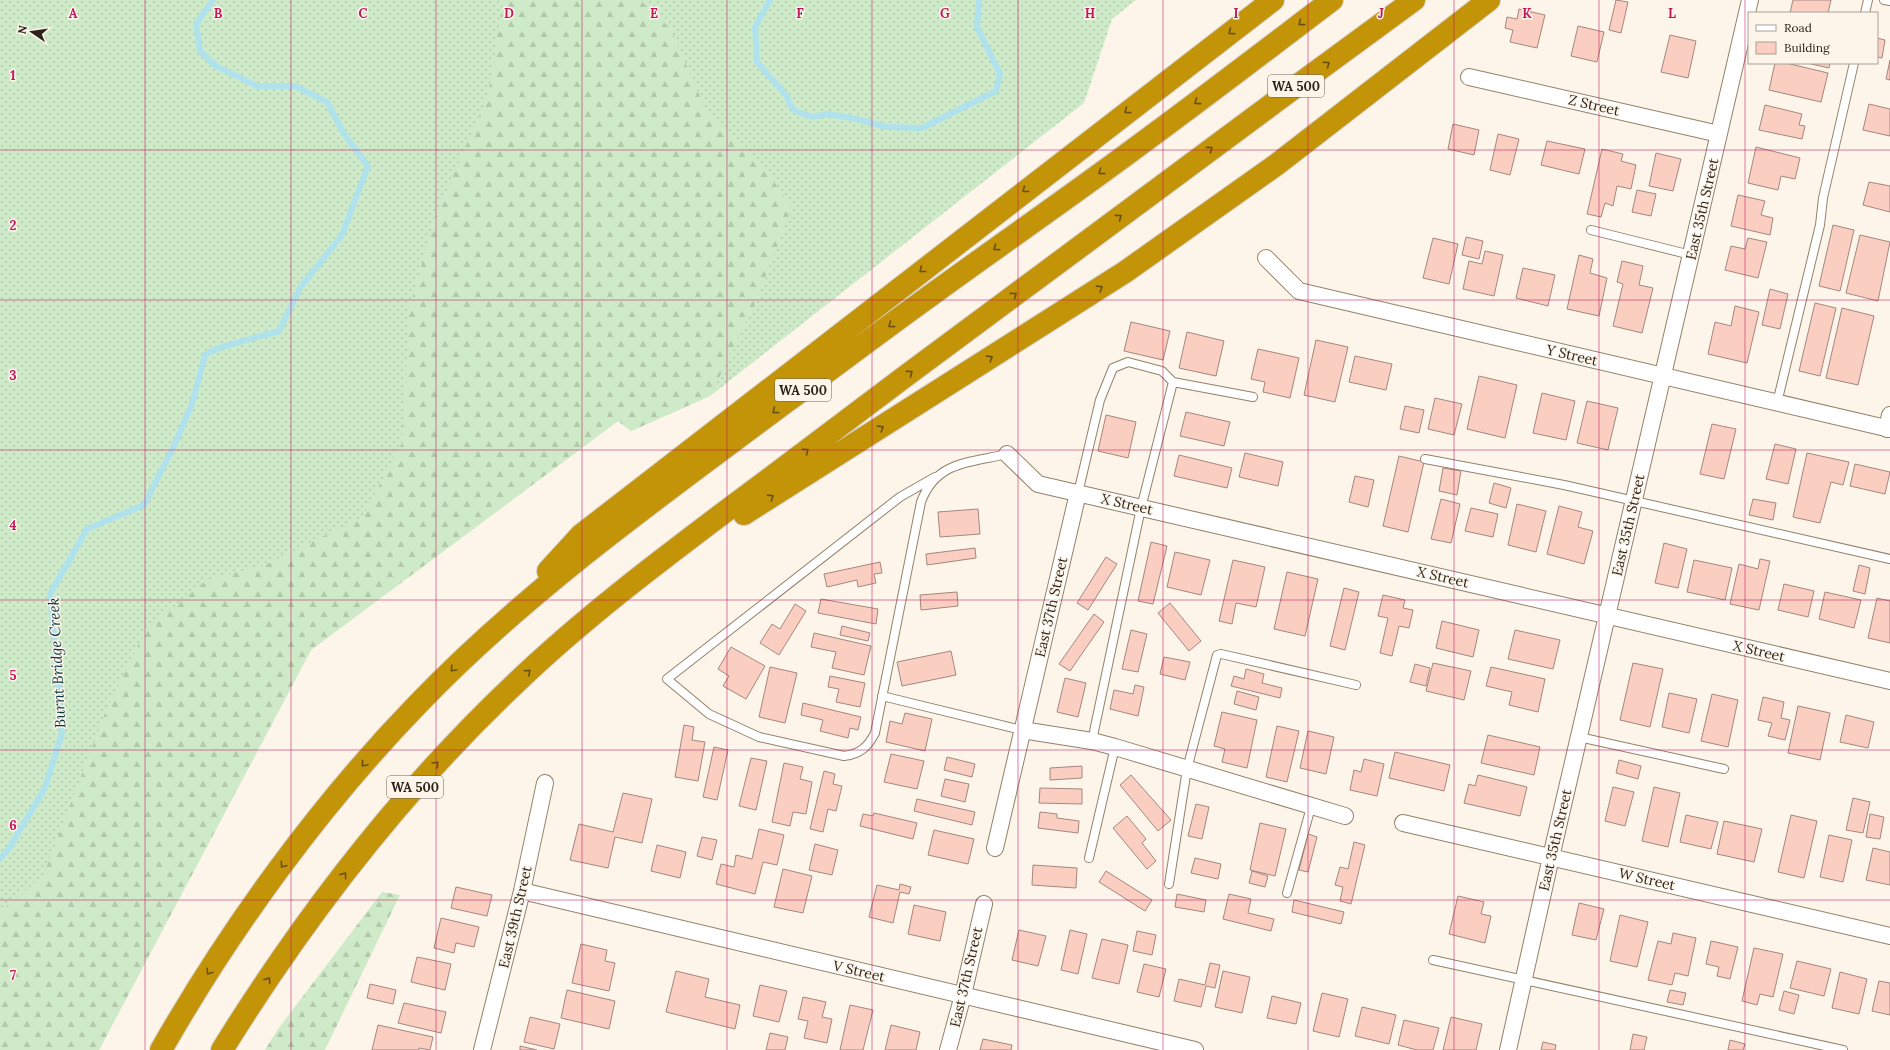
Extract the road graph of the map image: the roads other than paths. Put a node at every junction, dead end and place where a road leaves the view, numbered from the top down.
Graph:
1 (1273, 0) edge
2 (1332, 0) edge
3 (1414, 0) edge
4 (1490, 0) edge
5 (1750, 0) edge
6 (1868, 0) edge
7 (1884, 0) edge
8 (1890, 2) edge
9 (1865, 12) edge
10 (1854, 64) edge
11 (1470, 77) dead end
12 (1719, 134) junction
13 (1591, 230) dead end
14 (1691, 255) junction
15 (1266, 258) dead end
16 (1663, 376) junction
17 (1173, 382) junction
18 (1253, 397) dead end
19 (1777, 403) junction
20 (1889, 424) edge
21 (1007, 454) joint
22 (1425, 459) dead end
23 (935, 477) junction
24 (1078, 493) junction
25 (1634, 501) junction
26 (1141, 508) junction
27 (1890, 559) edge
28 (620, 593) junction
29 (1607, 616) junction
30 (481, 642) junction
31 (1890, 681) edge
32 (1356, 686) dead end
33 (882, 696) junction
34 (1022, 730) junction
35 (1579, 737) junction
36 (1092, 742) junction
37 (1115, 747) junction
38 (1187, 768) junction
39 (1724, 769) dead end
40 (545, 783) dead end
41 (1311, 807) junction
42 (1345, 816) dead end
43 (1403, 823) dead end
44 (995, 848) dead end
45 (1551, 857) junction
46 (1089, 858) dead end
47 (1169, 884) dead end
48 (522, 891) junction
49 (1287, 893) dead end
50 (984, 904) dead end
51 (1890, 936) edge
52 (1433, 960) dead end
53 (1523, 979) junction
54 (963, 995) junction
55 (246, 1012) junction
56 (162, 1050) edge
57 (222, 1050) edge
58 (229, 1050) edge
59 (482, 1050) edge
60 (948, 1050) edge
61 (1195, 1050) edge
62 (1508, 1050) edge
63 (1843, 1050) edge

1 -> 30 highway
2 -> 30 highway, WA 500
28 -> 3 highway, WA 500
28 -> 4 highway
5 - 12 street, East 35th Street
6 - 9 lane
7 - 8 lane
10 - 19 lane
11 - 12 street, Z Street
12 - 14 street, East 35th Street
13 - 14 lane
14 - 16 street, East 35th Street
15 - 16 street, Y Street
16 - 19 street, Y Street
16 - 25 street, East 35th Street
17 - 18 lane
17 - 24 lane, East 37th Street
17 - 26 lane
19 - 20 street, Y Street
21 - 23 lane
21 - 24 street, X Street
22 - 25 lane
23 - 33 lane
23 - 33 lane
24 - 26 street, X Street
24 - 34 street, East 37th Street
25 - 27 lane
25 - 29 street, East 35th Street
26 - 29 street, X Street
26 - 36 lane
55 -> 28 highway, WA 500
29 - 31 street, X Street
29 - 35 street, East 35th Street
30 -> 56 highway, WA 500
32 - 38 lane
33 - 34 lane
34 - 36 street
34 - 44 street, East 37th Street
35 - 39 lane
35 - 45 street, East 35th Street
36 - 37 street
37 - 38 street
37 - 46 lane
38 - 41 street
38 - 47 lane
40 - 48 street, East 39th Street
41 - 42 street
41 - 49 lane
43 - 45 street, W Street
45 - 51 street, W Street
45 - 53 street, East 35th Street
48 - 54 street, V Street
48 - 59 street, East 39th Street
50 - 54 street, East 37th Street
52 - 53 lane
53 - 62 street, East 35th Street
53 - 63 lane
54 - 60 street, East 37th Street
54 - 61 street, V Street
55 - 57 highway, WA 500
55 - 58 highway

